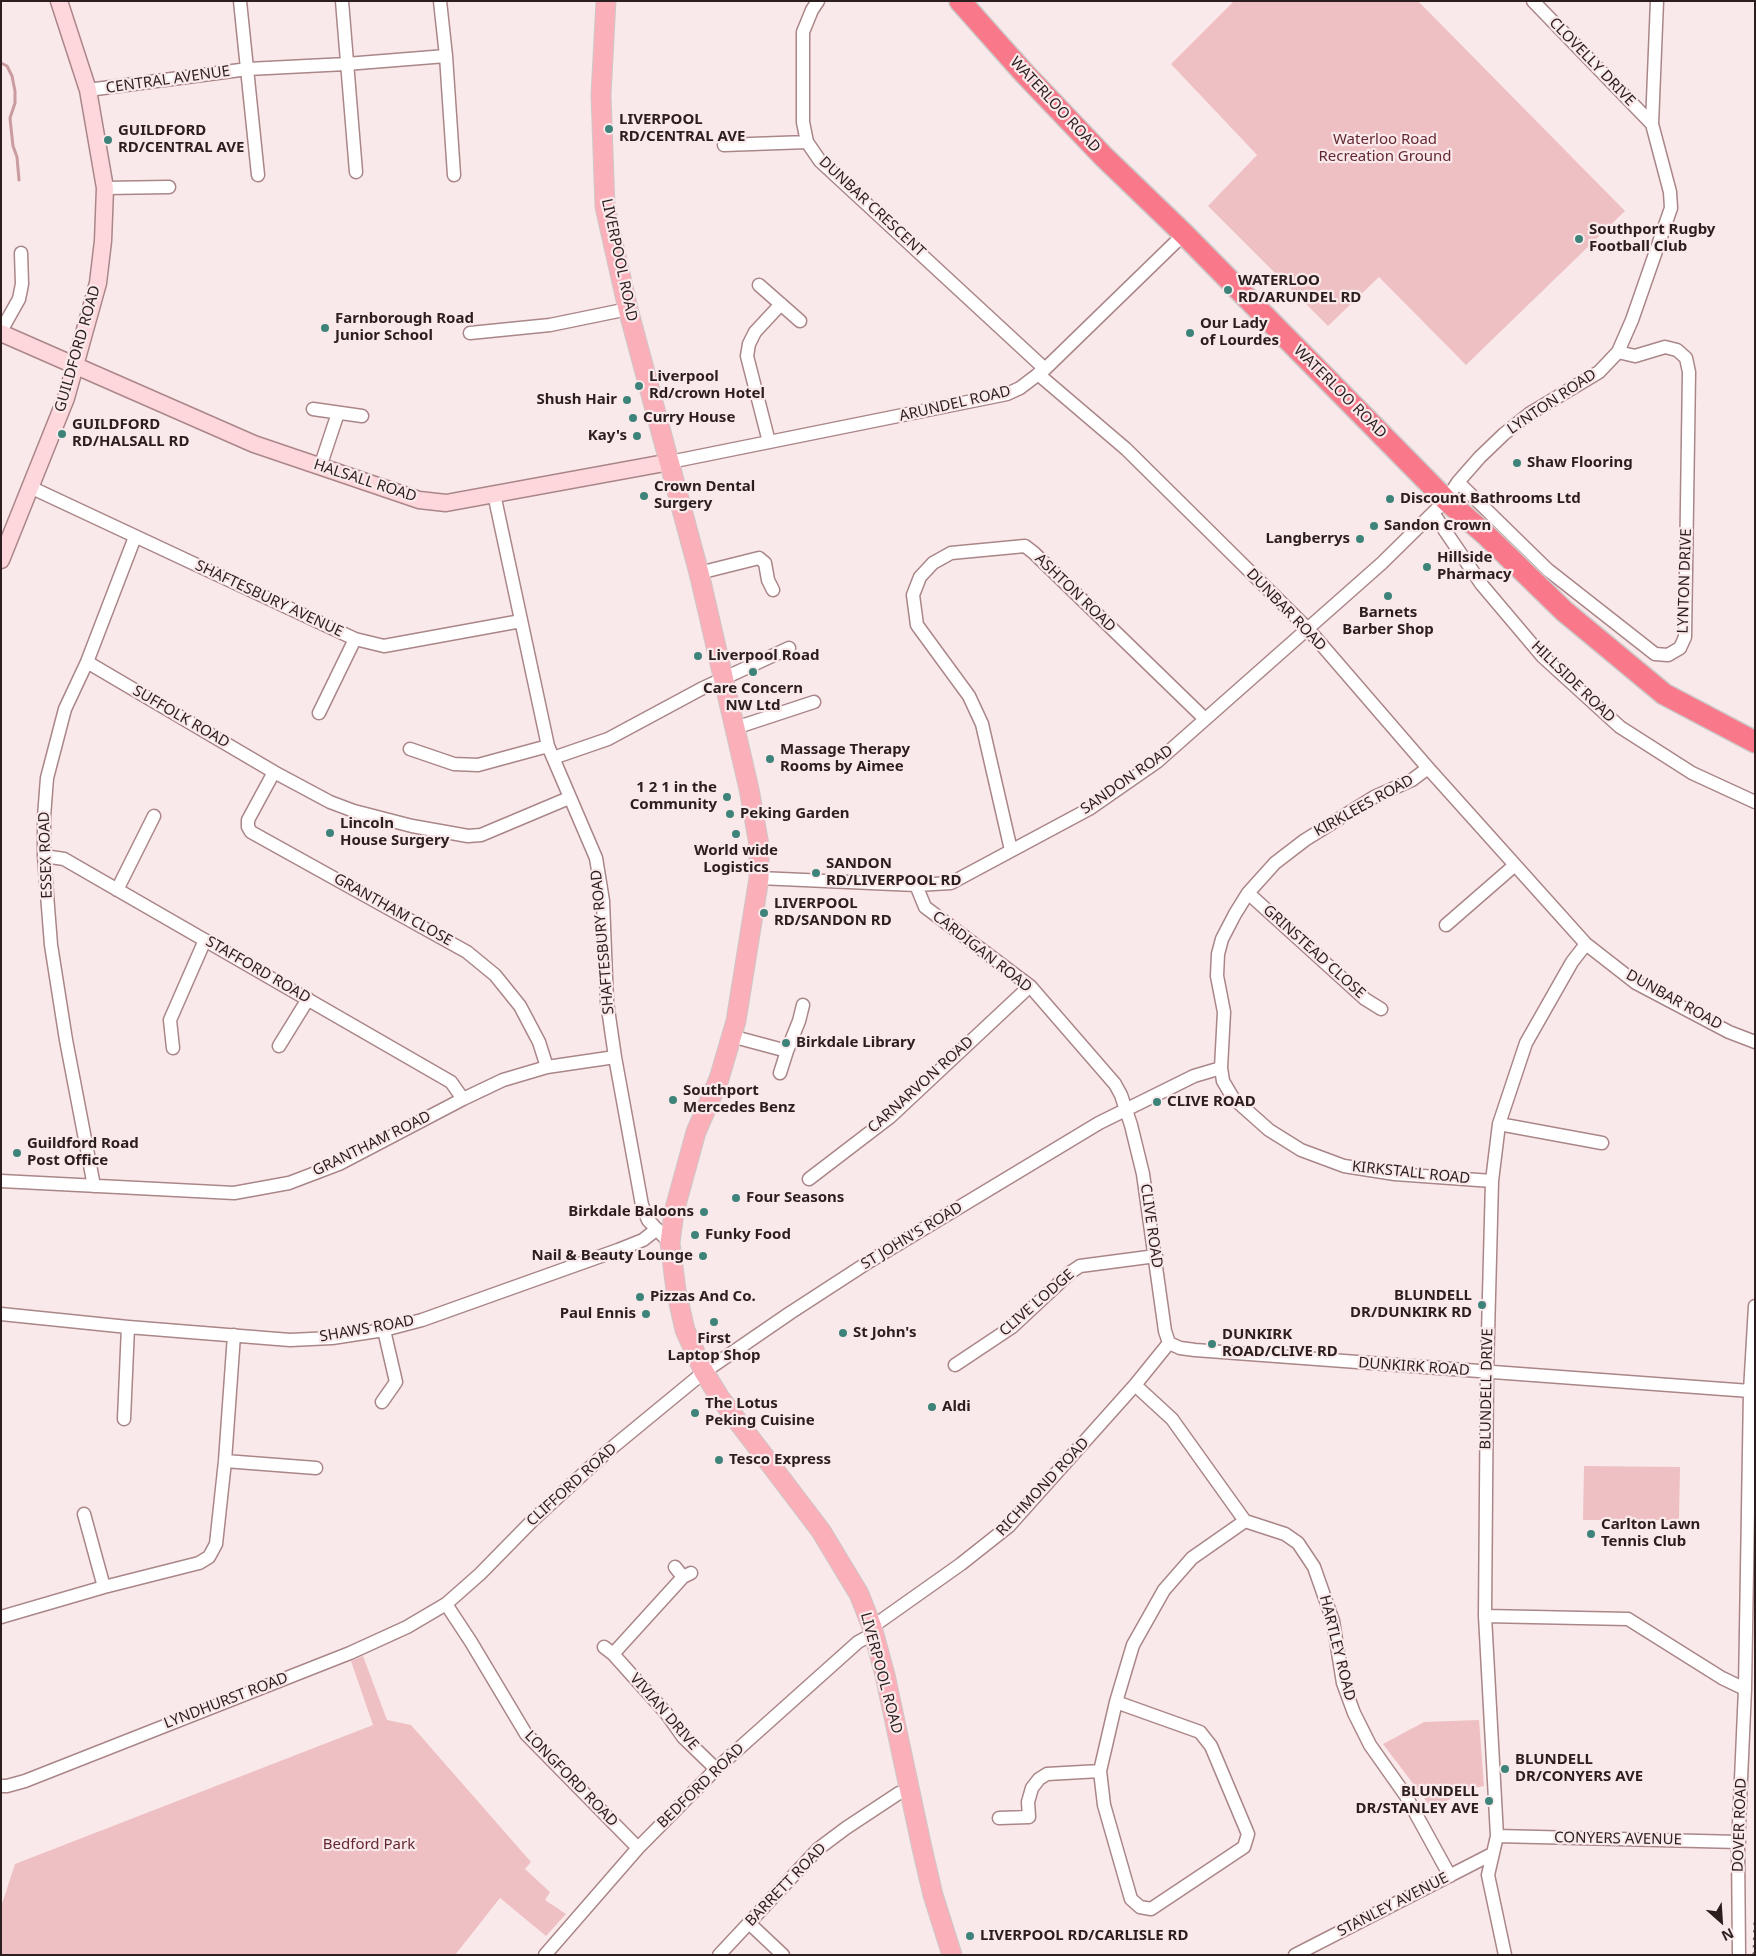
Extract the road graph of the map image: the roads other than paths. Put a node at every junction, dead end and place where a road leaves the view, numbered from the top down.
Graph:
1 (59, 1) edge
2 (240, 1) edge
3 (342, 1) edge
4 (440, 1) edge
5 (606, 1) edge
6 (818, 1) edge
7 (960, 1) edge
8 (1533, 1) edge
9 (1657, 1) edge
10 (446, 56) junction
11 (346, 64) junction
12 (248, 69) junction
13 (88, 90) junction
14 (1652, 124) junction
15 (808, 142) junction
16 (724, 145) dead end
17 (356, 172) dead end
18 (258, 175) dead end
19 (454, 175) dead end
20 (169, 187) dead end
21 (105, 188) junction
22 (1184, 234) junction
23 (21, 254) dead end
24 (759, 285) dead end
25 (781, 304) junction
26 (628, 308) junction
27 (800, 321) dead end
28 (1, 332) edge
29 (470, 333) dead end
30 (1618, 352) junction
31 (76, 364) junction
32 (1042, 371) junction
33 (313, 410) dead end
34 (338, 413) junction
35 (362, 416) dead end
36 (769, 442) junction
37 (670, 462) junction
38 (320, 467) junction
39 (1458, 482) junction
40 (30, 487) junction
41 (494, 494) junction
42 (1440, 506) junction
43 (136, 537) junction
44 (1, 560) edge
45 (699, 573) junction
46 (773, 590) dead end
47 (521, 620) junction
48 (1308, 629) junction
49 (355, 639) junction
50 (789, 648) dead end
51 (87, 662) junction
52 (723, 678) junction
53 (814, 702) dead end
54 (319, 713) dead end
55 (1205, 719) junction
56 (735, 728) junction
57 (1755, 742) edge
58 (548, 746) junction
59 (410, 749) dead end
60 (553, 758) junction
61 (1428, 768) junction
62 (274, 772) junction
63 (570, 798) junction
64 (1755, 802) edge
65 (154, 816) dead end
66 (1011, 850) junction
67 (44, 856) junction
68 (1515, 865) junction
69 (759, 878) junction
70 (916, 885) junction
71 (117, 890) junction
72 (1248, 893) junction
73 (1446, 925) dead end
74 (206, 940) junction
75 (1586, 944) junction
76 (1030, 986) junction
77 (308, 999) junction
78 (802, 1004) dead end
79 (1381, 1009) dead end
80 (731, 1036) junction
81 (1755, 1042) edge
82 (279, 1046) dead end
83 (173, 1048) dead end
84 (787, 1051) junction
85 (615, 1057) junction
86 (547, 1067) junction
87 (1221, 1068) junction
88 (780, 1073) dead end
89 (462, 1099) junction
90 (1126, 1110) junction
91 (1499, 1124) junction
92 (1602, 1143) dead end
93 (809, 1179) dead end
94 (1, 1181) edge
95 (1492, 1181) junction
96 (94, 1186) junction
97 (656, 1229) junction
98 (670, 1243) junction
99 (1156, 1256) junction
100 (1755, 1306) edge
101 (1, 1314) edge
102 (128, 1327) junction
103 (384, 1330) junction
104 (234, 1335) junction
105 (1169, 1343) junction
106 (955, 1365) dead end
107 (704, 1372) junction
108 (1487, 1372) junction
109 (1135, 1386) junction
110 (1750, 1391) junction
111 (382, 1402) dead end
112 (124, 1419) dead end
113 (225, 1461) junction
114 (316, 1468) dead end
115 (84, 1514) dead end
116 (1245, 1522) junction
117 (675, 1567) dead end
118 (104, 1587) junction
119 (446, 1604) junction
120 (1484, 1616) junction
121 (1, 1617) edge
122 (872, 1631) junction
123 (1745, 1689) junction
124 (1116, 1702) junction
125 (716, 1768) junction
126 (1100, 1772) junction
127 (1, 1786) edge
128 (910, 1790) junction
129 (999, 1818) dead end
130 (1497, 1836) junction
131 (1739, 1842) junction
132 (638, 1848) junction
133 (1492, 1854) junction
134 (1450, 1876) junction
135 (749, 1923) junction
136 (545, 1955) edge
137 (719, 1955) edge
138 (783, 1955) edge
139 (952, 1955) edge
140 (1295, 1955) edge
141 (1505, 1955) edge
142 (1739, 1955) edge

1 - 13 street, GUILDFORD ROAD
2 - 12 street, CENTRAL AVENUE
3 - 11 street
4 - 10 street
5 - 26 main road, LIVERPOOL ROAD
6 - 15 street, DUNBAR CRESCENT
7 - 22 highway, WATERLOO ROAD
8 - 14 street, CLOVELLY DRIVE
9 - 14 street, LYNTON ROAD
10 - 11 street, CENTRAL AVENUE
10 - 19 street
11 - 12 street, CENTRAL AVENUE
11 - 17 street
12 - 13 street, CENTRAL AVENUE
12 - 18 street, CENTRAL AVENUE
13 - 21 street, GUILDFORD ROAD
14 - 30 street, LYNTON ROAD
15 - 16 street
15 - 32 street, DUNBAR CRESCENT
20 - 21 street
21 - 31 street, GUILDFORD ROAD
22 - 32 street, ARUNDEL ROAD
22 - 42 highway, WATERLOO ROAD
23 - 28 street
24 - 25 street
25 - 27 street
25 - 36 street
26 - 29 street
26 - 37 main road, LIVERPOOL ROAD
28 - 31 street, HALSALL ROAD
30 - 39 street, LYNTON ROAD
30 - 39 street, LYNTON DRIVE
31 - 38 street, HALSALL ROAD
31 - 40 street, GUILDFORD ROAD
32 - 36 street, ARUNDEL ROAD
32 - 48 street, DUNBAR ROAD
33 - 34 street
34 - 35 street
34 - 38 street
36 - 37 street, ARUNDEL ROAD
37 - 41 street, HALSALL ROAD
37 - 45 main road, LIVERPOOL ROAD
38 - 41 street, HALSALL ROAD
39 - 42 street, LYNTON ROAD
40 - 43 street, SHAFTESBURY AVENUE
40 - 44 street, GUILDFORD ROAD
41 - 47 street, SHAFTESBURY ROAD
42 - 48 street, SANDON ROAD
42 - 57 highway, WATERLOO ROAD
42 - 64 street, HILLSIDE ROAD
43 - 49 street, SHAFTESBURY AVENUE
43 - 51 street, ESSEX ROAD
45 - 46 street
45 - 52 main road, LIVERPOOL ROAD
47 - 49 street, SHAFTESBURY AVENUE
47 - 58 street, SHAFTESBURY ROAD
48 - 55 street, SANDON ROAD
48 - 61 street, DUNBAR ROAD
49 - 54 street
50 - 52 street
51 - 62 street, SUFFOLK ROAD
51 - 67 street, ESSEX ROAD
52 - 56 main road, LIVERPOOL ROAD
52 - 60 street
53 - 56 street
55 - 66 street, SANDON ROAD
55 - 66 street, ASHTON ROAD
56 - 69 main road, LIVERPOOL ROAD
58 - 59 street
58 - 60 street, SHAFTESBURY ROAD
60 - 63 street, SHAFTESBURY ROAD
61 - 68 street, DUNBAR ROAD
61 - 72 street, KIRKLEES ROAD
62 - 63 street, SUFFOLK ROAD
62 - 86 street, GRANTHAM CLOSE
63 - 85 street, SHAFTESBURY ROAD
65 - 71 street
66 - 70 street, SANDON ROAD
67 - 71 street, STAFFORD ROAD
67 - 96 street, ESSEX ROAD
68 - 73 street
68 - 75 street, DUNBAR ROAD
69 - 70 street, SANDON ROAD
69 - 80 main road, LIVERPOOL ROAD
70 - 76 street, CARDIGAN ROAD
71 - 74 street, STAFFORD ROAD
72 - 79 street, GRINSTEAD CLOSE
72 - 87 street, KIRKLEES ROAD
74 - 77 street, STAFFORD ROAD
74 - 83 street
75 - 81 street, DUNBAR ROAD
75 - 91 street, BLUNDELL DRIVE
76 - 90 street, CARDIGAN ROAD
76 - 93 street, CARNARVON ROAD
77 - 82 street
77 - 89 street, STAFFORD ROAD
78 - 84 street
80 - 84 street
80 - 98 main road, LIVERPOOL ROAD
84 - 88 street
85 - 86 street, GRANTHAM ROAD
85 - 97 street, SHAFTESBURY ROAD
86 - 89 street, GRANTHAM ROAD
87 - 90 street
87 - 95 street, KIRKSTALL ROAD
89 - 96 street, GRANTHAM ROAD
90 - 99 street, CLIVE ROAD
90 - 107 street, ST JOHN'S ROAD
91 - 92 street
91 - 95 street, BLUNDELL DRIVE
94 - 96 street, GRANTHAM ROAD
95 - 108 street, BLUNDELL DRIVE
97 - 98 street, SHAFTESBURY ROAD
97 - 103 street, SHAWS ROAD
98 - 107 main road, LIVERPOOL ROAD
99 - 105 street, CLIVE ROAD
99 - 106 street, CLIVE LODGE
100 - 110 street, DOVER ROAD
101 - 102 street, SHAWS ROAD
102 - 104 street, SHAWS ROAD
102 - 112 street
103 - 104 street, SHAWS ROAD
103 - 111 street
104 - 113 street
105 - 108 street, DUNKIRK ROAD
105 - 109 street, RICHMOND ROAD
107 - 119 street, CLIFFORD ROAD
107 - 122 main road, LIVERPOOL ROAD
108 - 110 street, DUNKIRK ROAD
108 - 120 street, BLUNDELL DRIVE
109 - 116 street
109 - 122 street, RICHMOND ROAD
110 - 123 street, DOVER ROAD
113 - 114 street
113 - 118 street
115 - 118 street
116 - 124 street
116 - 134 street, HARTLEY ROAD
117 - 125 street, VIVIAN DRIVE
118 - 121 street
119 - 127 street, LYNDHURST ROAD
119 - 132 street, LONGFORD ROAD
120 - 123 street
120 - 130 street, BLUNDELL DRIVE
122 - 125 street, BEDFORD ROAD
122 - 128 main road, LIVERPOOL ROAD
123 - 131 street, DOVER ROAD
124 - 126 street
124 - 126 street
125 - 132 street, BEDFORD ROAD
126 - 129 street
128 - 135 street, BARRETT ROAD
128 - 139 main road, LIVERPOOL ROAD
130 - 131 street, CONYERS AVENUE
130 - 133 street, BLUNDELL DRIVE
131 - 142 street, DOVER ROAD
132 - 136 street, BEDFORD ROAD
133 - 134 street, STANLEY AVENUE
133 - 141 street, BLUNDELL DRIVE
134 - 140 street, STANLEY AVENUE
135 - 137 street, BARRETT ROAD
135 - 138 street

